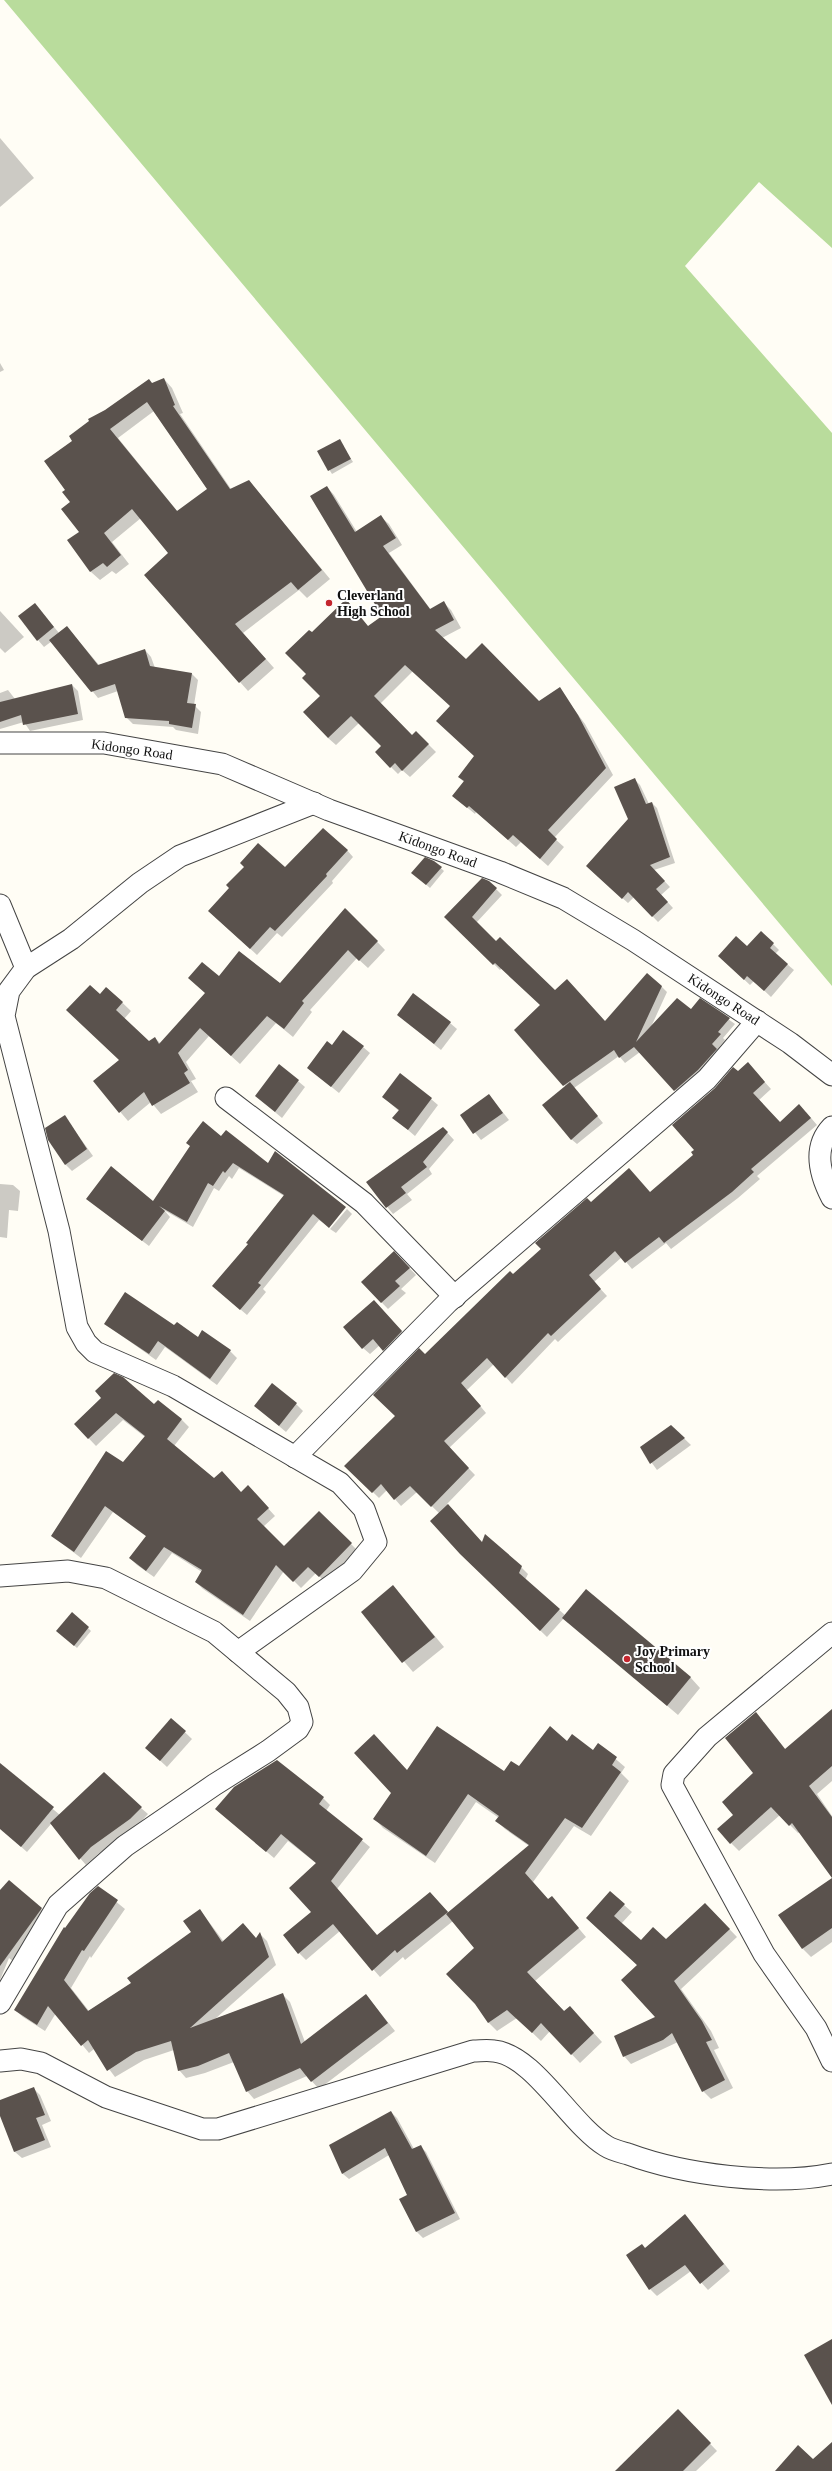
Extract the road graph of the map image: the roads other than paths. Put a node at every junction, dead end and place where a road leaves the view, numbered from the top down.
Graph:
1 (0, 743) edge
2 (314, 803) junction
3 (0, 905) edge
4 (26, 968) junction
5 (757, 1021) junction
6 (832, 1075) edge
7 (226, 1098) dead end
8 (832, 1127) edge
9 (832, 1198) edge
10 (455, 1297) junction
11 (295, 1457) junction
12 (0, 1576) edge
13 (832, 1633) edge
14 (238, 1652) junction
15 (0, 2003) edge
16 (0, 2061) edge
17 (832, 2061) edge
18 (832, 2174) edge

1 - 2 street, Kidongo Road
2 - 4 street
2 - 5 street, Kidongo Road
3 - 4 street
4 - 11 street
5 - 6 street, Kidongo Road
5 - 10 street
7 - 10 street
8 - 9 street
10 - 11 street
11 - 14 street
12 - 14 street
13 - 17 street
14 - 15 street
16 - 18 street

